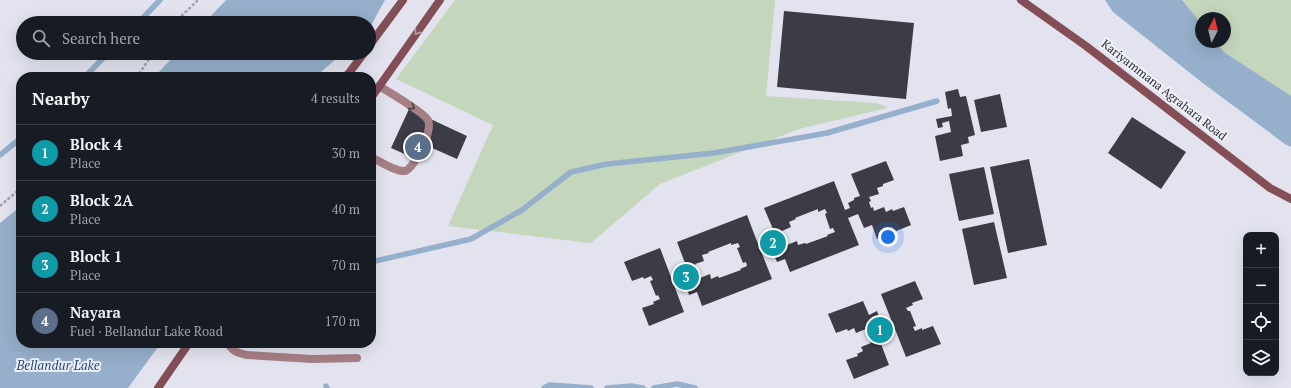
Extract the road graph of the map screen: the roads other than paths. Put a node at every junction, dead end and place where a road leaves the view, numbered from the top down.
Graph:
1 (403, 0) edge
2 (440, 0) edge
3 (1021, 0) edge
4 (376, 37) edge
5 (359, 60) edge
6 (350, 72) edge
7 (379, 86) junction
8 (376, 90) edge
9 (376, 159) edge
10 (1291, 199) edge
11 (186, 348) edge
12 (230, 348) edge
13 (357, 358) dead end
14 (158, 388) edge

1 - 4 street
2 -> 7 street
3 - 10 street, Kariyammana Agrahara Road
5 - 6 street
7 - 8 street
7 -> 9 lane
11 - 14 street
12 - 13 lane

